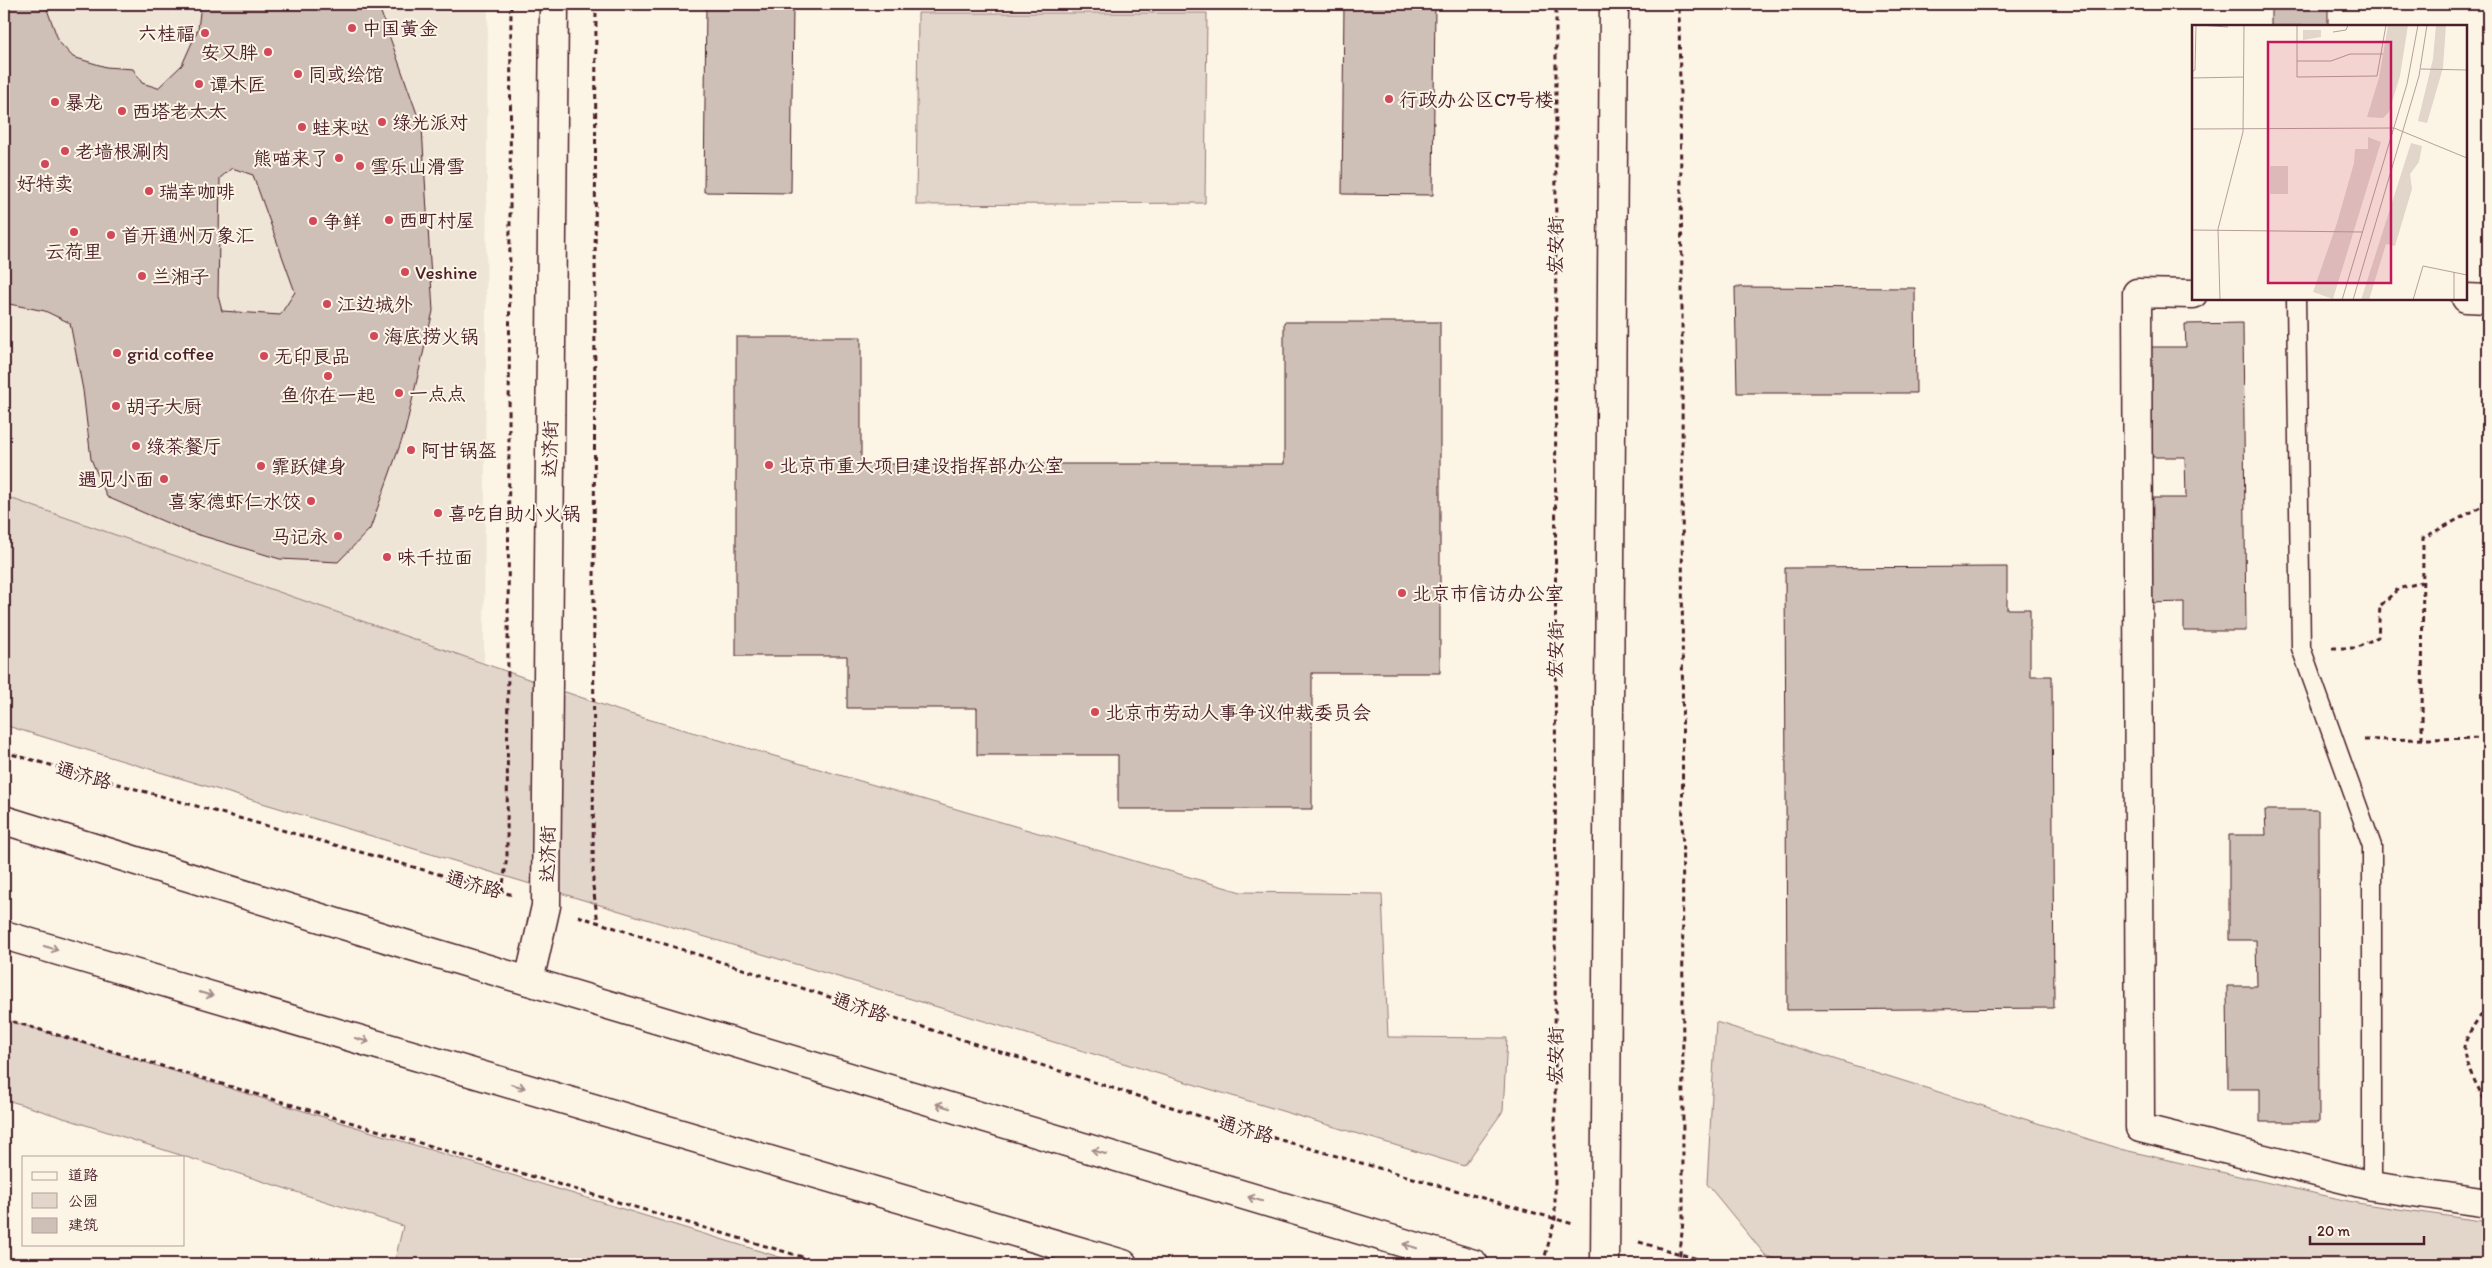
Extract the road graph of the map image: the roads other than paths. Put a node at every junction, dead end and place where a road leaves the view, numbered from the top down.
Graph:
1 (554, 4) edge
2 (1614, 4) edge
3 (2192, 294) edge
4 (2467, 298) edge
5 (2488, 299) edge
6 (2296, 300) edge
7 (4, 820) edge
8 (4, 934) edge
9 (529, 982) junction
10 (2372, 1186) junction
11 (2488, 1203) edge
12 (1123, 1264) edge
13 (1474, 1264) edge
14 (1605, 1264) edge

1 - 9 street, 达济街
2 - 14 street
3 - 10 street
4 - 5 street
6 - 10 lane
7 - 9 street
8 -> 12 street
13 -> 9 street
10 - 11 street

